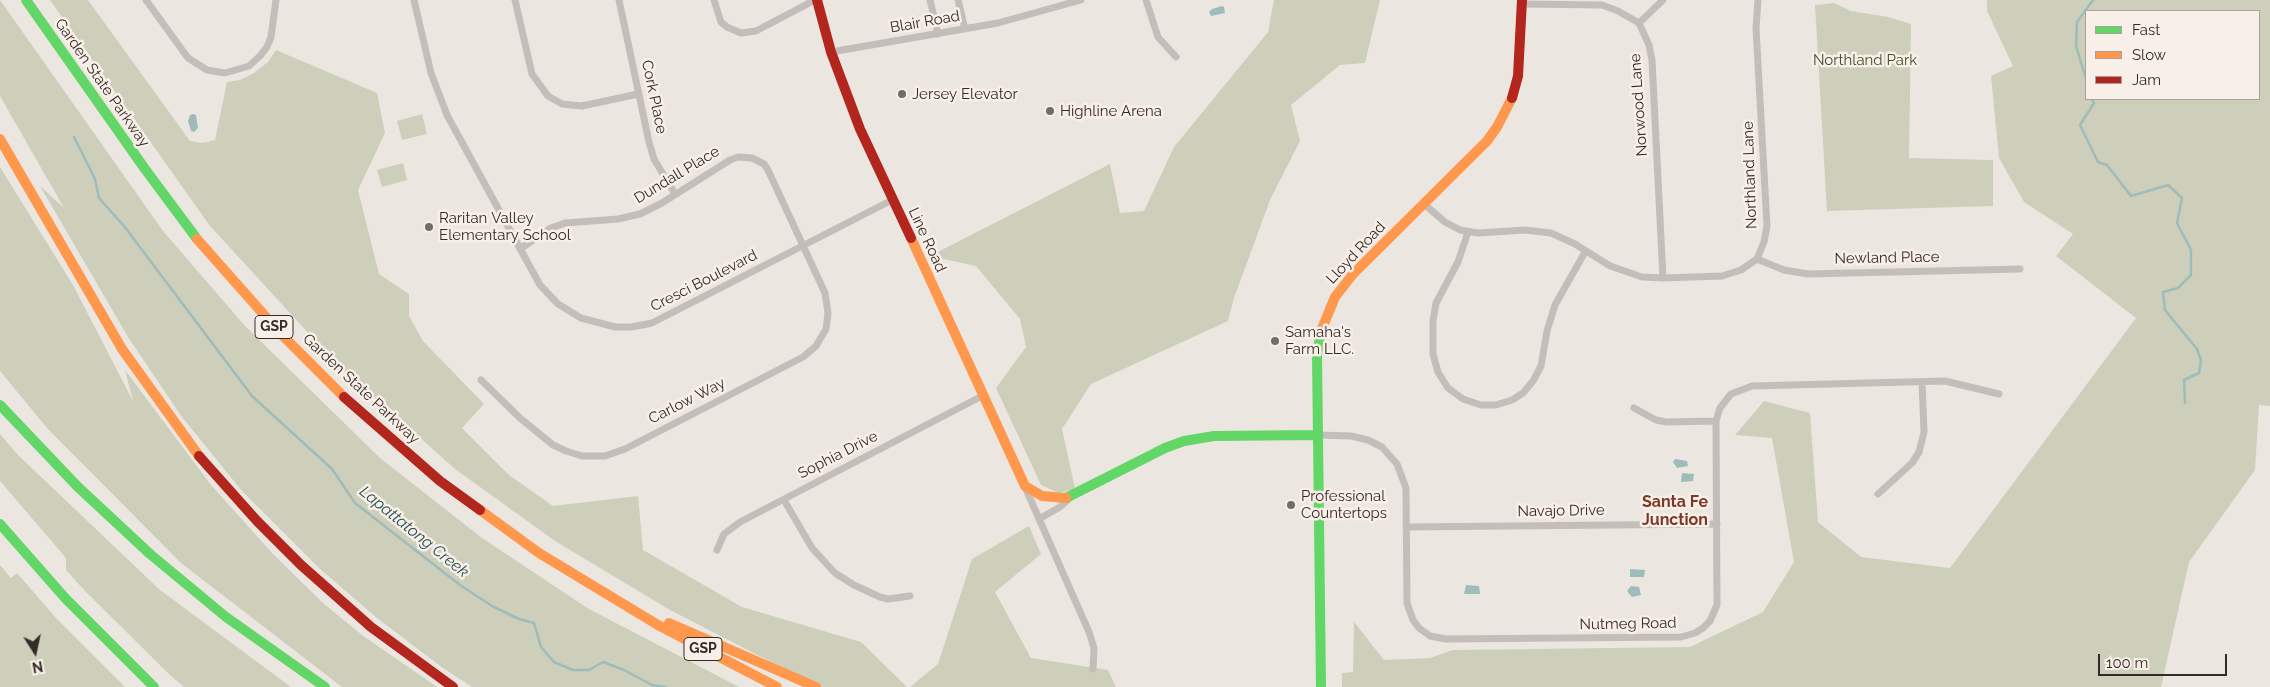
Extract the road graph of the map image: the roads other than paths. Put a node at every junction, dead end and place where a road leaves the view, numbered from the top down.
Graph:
1 (26, 0) edge
2 (146, 0) edge
3 (276, 0) edge
4 (414, 0) edge
5 (515, 0) edge
6 (620, 0) edge
7 (714, 0) edge
8 (816, 0) edge
9 (930, 0) edge
10 (958, 0) edge
11 (1081, 0) edge
12 (1146, 0) edge
13 (1663, 0) edge
14 (1758, 0) edge
15 (1063, 2) edge
16 (1522, 2) edge
17 (1639, 23) junction
18 (965, 29) junction
19 (938, 34) junction
20 (831, 52) junction
21 (1176, 57) dead end
22 (638, 94) junction
23 (0, 138) edge
24 (675, 194) junction
25 (892, 200) junction
26 (1424, 204) junction
27 (1468, 232) junction
28 (803, 246) junction
29 (520, 248) junction
30 (1585, 252) junction
31 (1757, 259) junction
32 (2020, 269) dead end
33 (1663, 278) junction
34 (481, 380) dead end
35 (1922, 382) junction
36 (1999, 394) dead end
37 (982, 396) junction
38 (0, 405) edge
39 (1634, 408) dead end
40 (1716, 422) junction
41 (1318, 435) junction
42 (1025, 486) junction
43 (1878, 494) dead end
44 (1071, 497) junction
45 (784, 500) junction
46 (1039, 519) junction
47 (0, 524) edge
48 (1717, 524) junction
49 (1406, 527) junction
50 (717, 550) dead end
51 (910, 596) dead end
52 (631, 610) junction
53 (1093, 669) dead end
54 (154, 687) edge
55 (325, 687) edge
56 (453, 687) edge
57 (777, 687) edge
58 (816, 687) edge
59 (1321, 687) edge

1 - 52 main road, Garden State Parkway / GSP
2 - 3 street
4 - 29 street, Cresci Boulevard
5 - 22 street
6 - 22 street, Cork Place
7 - 8 street
8 - 20 main road, Line Road
9 - 19 street
10 - 18 street
11 - 15 street, Blair Road
12 - 21 street
13 - 17 street
14 - 31 street, Northland Lane
15 - 18 street, Blair Road
16 - 17 street
16 - 26 main road, Lloyd Road
17 - 33 street, Norwood Lane
18 - 19 street, Blair Road
19 - 20 street, Blair Road
20 - 25 main road, Line Road
22 - 24 street, Cork Place
23 - 56 main road
24 - 28 street, Dundall Place
24 - 29 street, Dundall Place
25 - 28 street, Cresci Boulevard
25 - 37 main road, Line Road
26 - 27 street
26 - 41 main road, Lloyd Road
27 - 30 street
27 - 30 street
28 - 29 street, Cresci Boulevard
28 - 34 street, Carlow Way
30 - 33 street
31 - 32 street, Newland Place
31 - 33 street
35 - 36 street, Nutmeg Road
35 - 40 street, Nutmeg Road
35 - 43 street
37 - 42 main road, Line Road
37 - 45 street, Sophia Drive
38 - 55 main road
39 - 40 street
40 - 48 street, Nutmeg Road
41 - 44 main road
41 - 49 street, Nutmeg Road
41 - 59 main road, Lloyd Road
42 - 44 main road
42 - 46 street, Line Road
44 - 46 street
45 - 50 street, Sophia Drive
45 - 51 street
46 - 53 street, Line Road
47 - 54 main road
48 - 49 street, Navajo Drive
48 - 49 street, Nutmeg Road
52 - 57 main road, Garden State Parkway / GSP
52 - 58 main road

